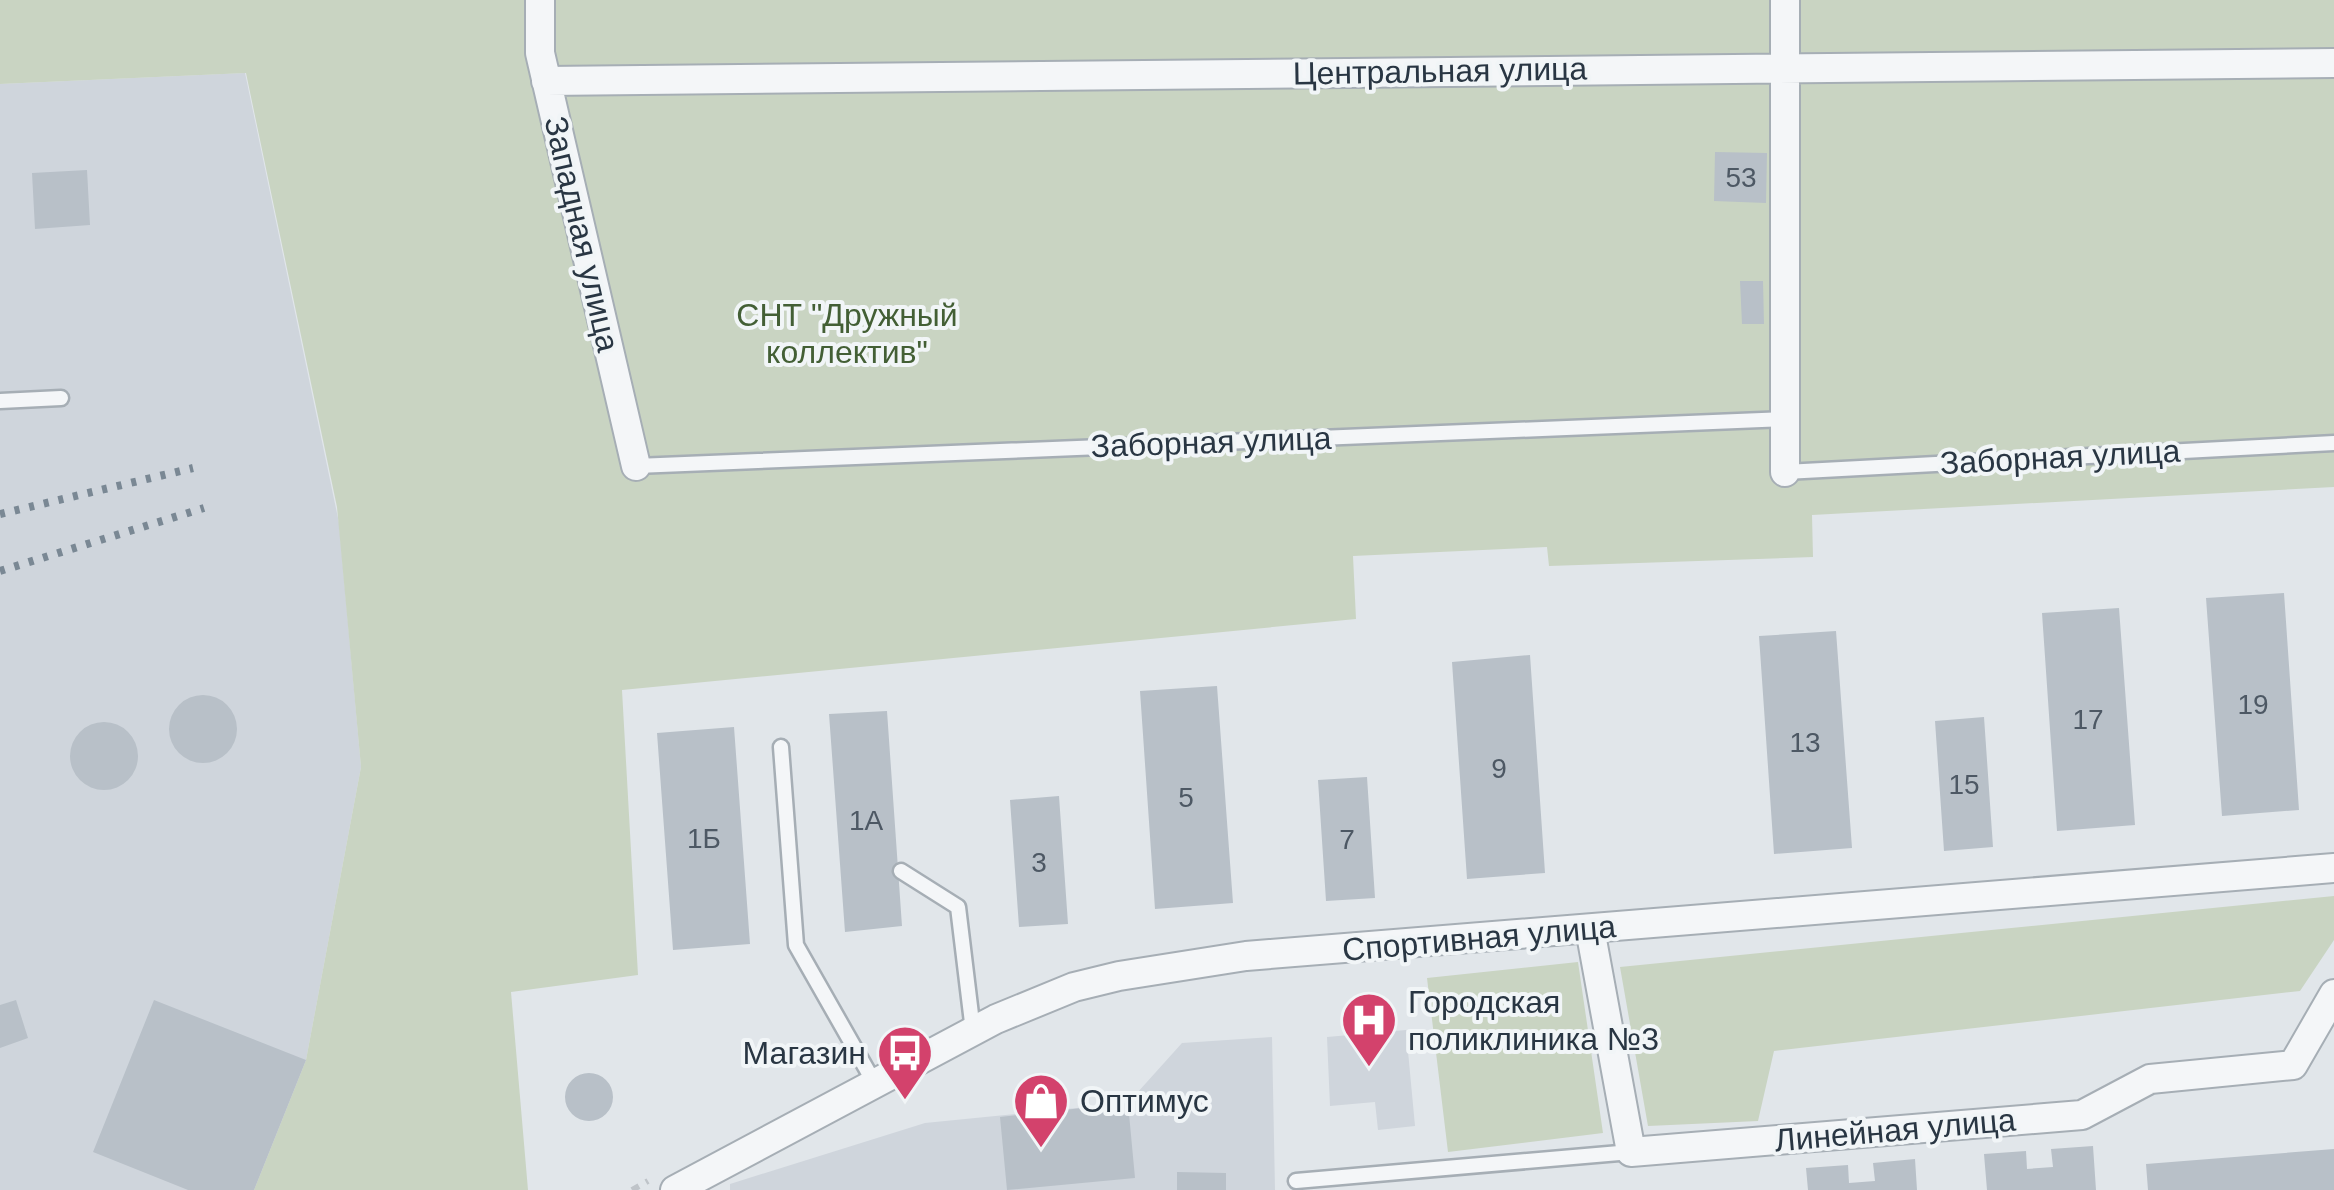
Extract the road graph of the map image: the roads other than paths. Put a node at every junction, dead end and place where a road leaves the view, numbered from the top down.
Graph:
1 (540, 0) edge
2 (1785, 0) edge
3 (2334, 63) edge
4 (1785, 68) junction
5 (546, 81) junction
6 (61, 398) dead end
7 (0, 400) edge
8 (1785, 419) junction
9 (2334, 443) edge
10 (636, 466) joint
11 (1785, 472) joint
12 (781, 747) dead end
13 (2334, 868) edge
14 (902, 871) dead end
15 (1590, 929) junction
16 (2334, 994) edge
17 (973, 1032) junction
18 (875, 1084) junction
19 (1631, 1152) junction
20 (1296, 1180) dead end
21 (675, 1190) edge

1 - 5 street, Западная улица
2 - 4 street
3 - 4 street, Центральная улица
4 - 5 street, Центральная улица
4 - 8 street
5 - 10 street, Западная улица
6 - 7 lane
8 - 10 lane, Заборная улица
8 - 11 street
9 - 11 lane, Заборная улица
12 - 18 lane
13 - 15 street, Спортивная улица
14 - 17 lane
15 - 17 street, Спортивная улица
15 - 19 street
16 - 19 street, Линейная улица
17 - 18 street, Спортивная улица
18 - 21 street, Спортивная улица
19 - 20 lane

